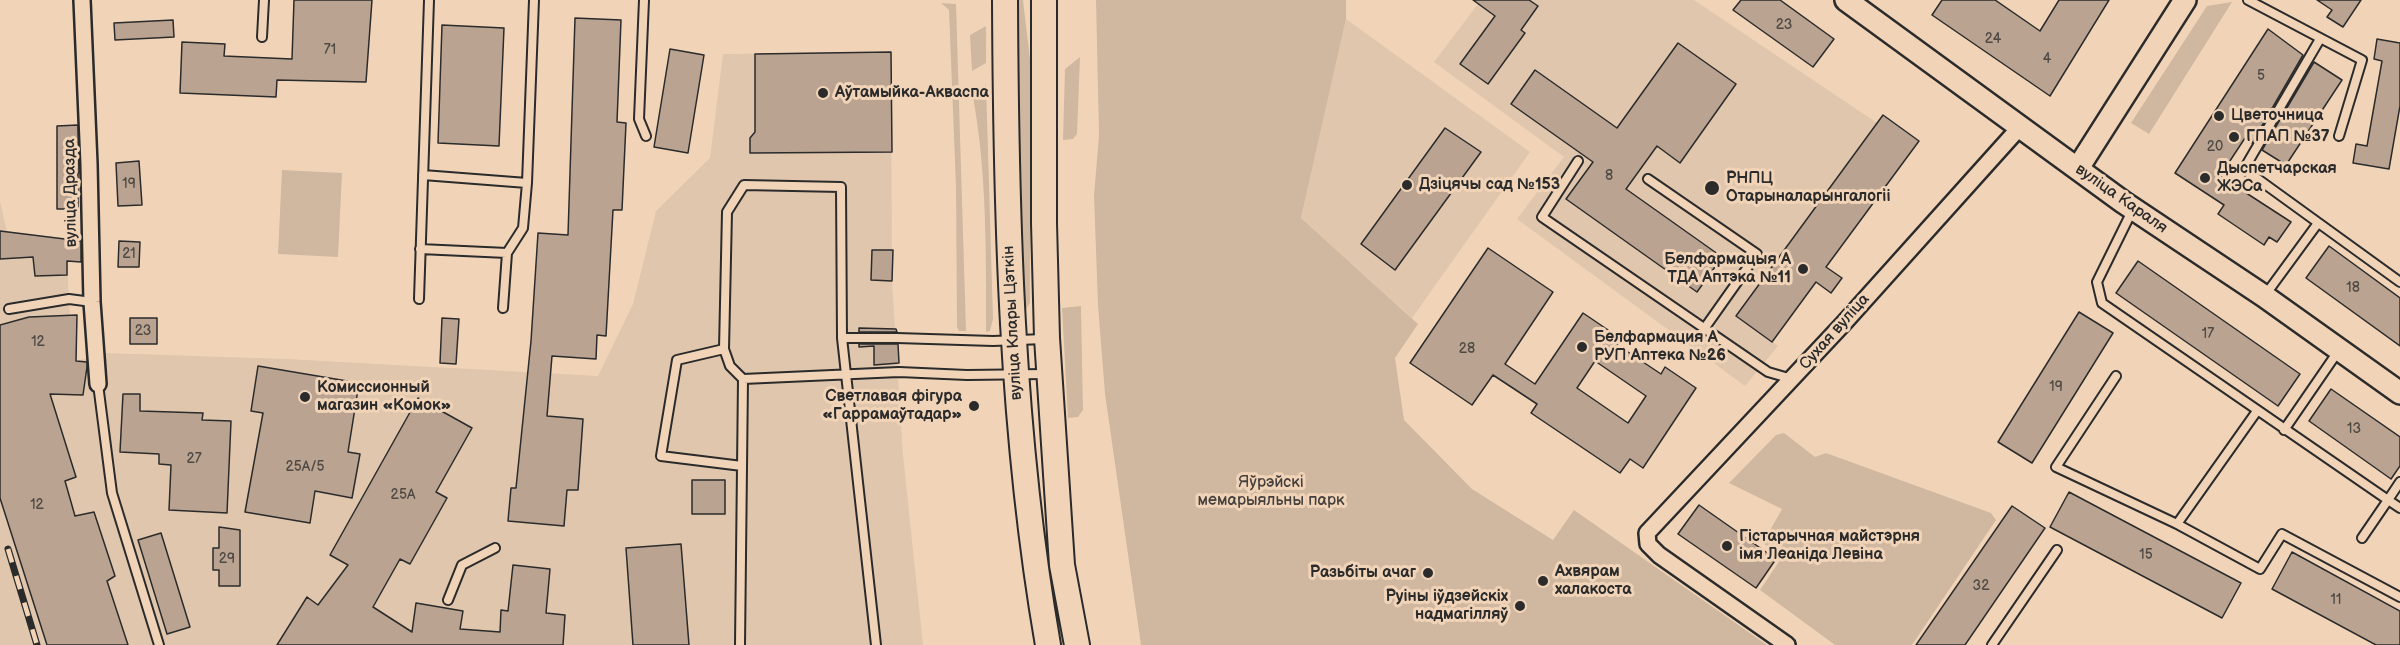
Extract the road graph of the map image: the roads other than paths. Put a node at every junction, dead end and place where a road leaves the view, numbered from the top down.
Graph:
1 (82, 0) edge
2 (264, 0) edge
3 (429, 0) edge
4 (534, 0) edge
5 (644, 0) edge
6 (1005, 0) edge
7 (1044, 0) edge
8 (1846, 0) edge
9 (2185, 0) edge
10 (2248, 0) edge
11 (262, 37) dead end
12 (2320, 39) junction
13 (2020, 127) junction
14 (646, 136) dead end
15 (2339, 136) dead end
16 (1578, 161) dead end
17 (2078, 168) junction
18 (423, 175) junction
19 (1648, 179) dead end
20 (527, 183) junction
21 (2134, 209) junction
22 (2318, 223) junction
23 (420, 249) junction
24 (507, 253) junction
25 (2400, 282) edge
26 (2264, 296) junction
27 (418, 299) dead end
28 (92, 302) junction
29 (503, 308) dead end
30 (9, 309) dead end
31 (1704, 329) junction
32 (842, 338) junction
33 (1047, 339) junction
34 (1013, 340) junction
35 (724, 349) junction
36 (2339, 350) junction
37 (1049, 374) junction
38 (1014, 375) junction
39 (845, 376) junction
40 (2116, 376) dead end
41 (742, 379) junction
42 (1792, 379) junction
43 (98, 384) joint
44 (2400, 393) edge
45 (2257, 411) junction
46 (2284, 430) junction
47 (742, 466) junction
48 (2400, 482) edge
49 (2388, 500) junction
50 (2400, 508) edge
51 (2177, 524) junction
52 (2362, 538) dead end
53 (495, 548) dead end
54 (2057, 550) dead end
55 (2400, 597) edge
56 (448, 600) dead end
57 (877, 642) edge
58 (159, 645) edge
59 (740, 645) edge
60 (1048, 645) edge
61 (1077, 645) edge
62 (1788, 645) edge
63 (1992, 645) edge

1 - 28 street, вуліца Дразда
2 - 11 lane
3 - 18 lane
4 - 20 lane
5 - 14 lane
6 - 34 main road, вуліца Клары Цэткін
7 - 33 main road, вуліца Клары Цэткін
8 - 13 main road, вуліца Караля
9 - 17 main road
10 - 12 lane
12 - 15 lane
12 - 22 lane
13 - 17 main road, вуліца Караля
13 - 42 street, Сухая вуліца
16 - 31 lane
17 - 21 main road, вуліца Караля
18 - 20 lane
18 - 23 lane
19 - 31 lane
20 - 24 lane
21 - 26 main road, вуліца Караля
21 - 45 lane
22 - 25 lane
22 - 26 lane
23 - 24 lane
23 - 27 lane
24 - 29 lane
26 - 36 main road, вуліца Караля
28 - 30 lane
28 - 43 street, вуліца Дразда
31 - 42 lane
32 - 34 lane
32 - 35 lane
32 - 39 lane
33 - 34 lane
33 - 37 main road, вуліца Клары Цэткін
34 - 38 main road, вуліца Клары Цэткін
35 - 41 lane
35 - 47 lane
36 - 44 main road, вуліца Караля
36 - 46 lane
37 - 38 lane
37 - 61 main road, вуліца Клары Цэткін
38 - 39 lane
38 - 60 main road, вуліца Клары Цэткін
39 - 41 lane
39 - 57 lane
40 - 51 lane
41 - 47 lane
42 - 62 street, Сухая вуліца
43 - 58 lane
45 - 46 lane
45 - 51 lane
46 - 49 lane
47 - 59 lane
48 - 49 lane
49 - 50 lane
49 - 52 lane
51 - 55 lane
53 - 56 lane
54 - 63 lane

